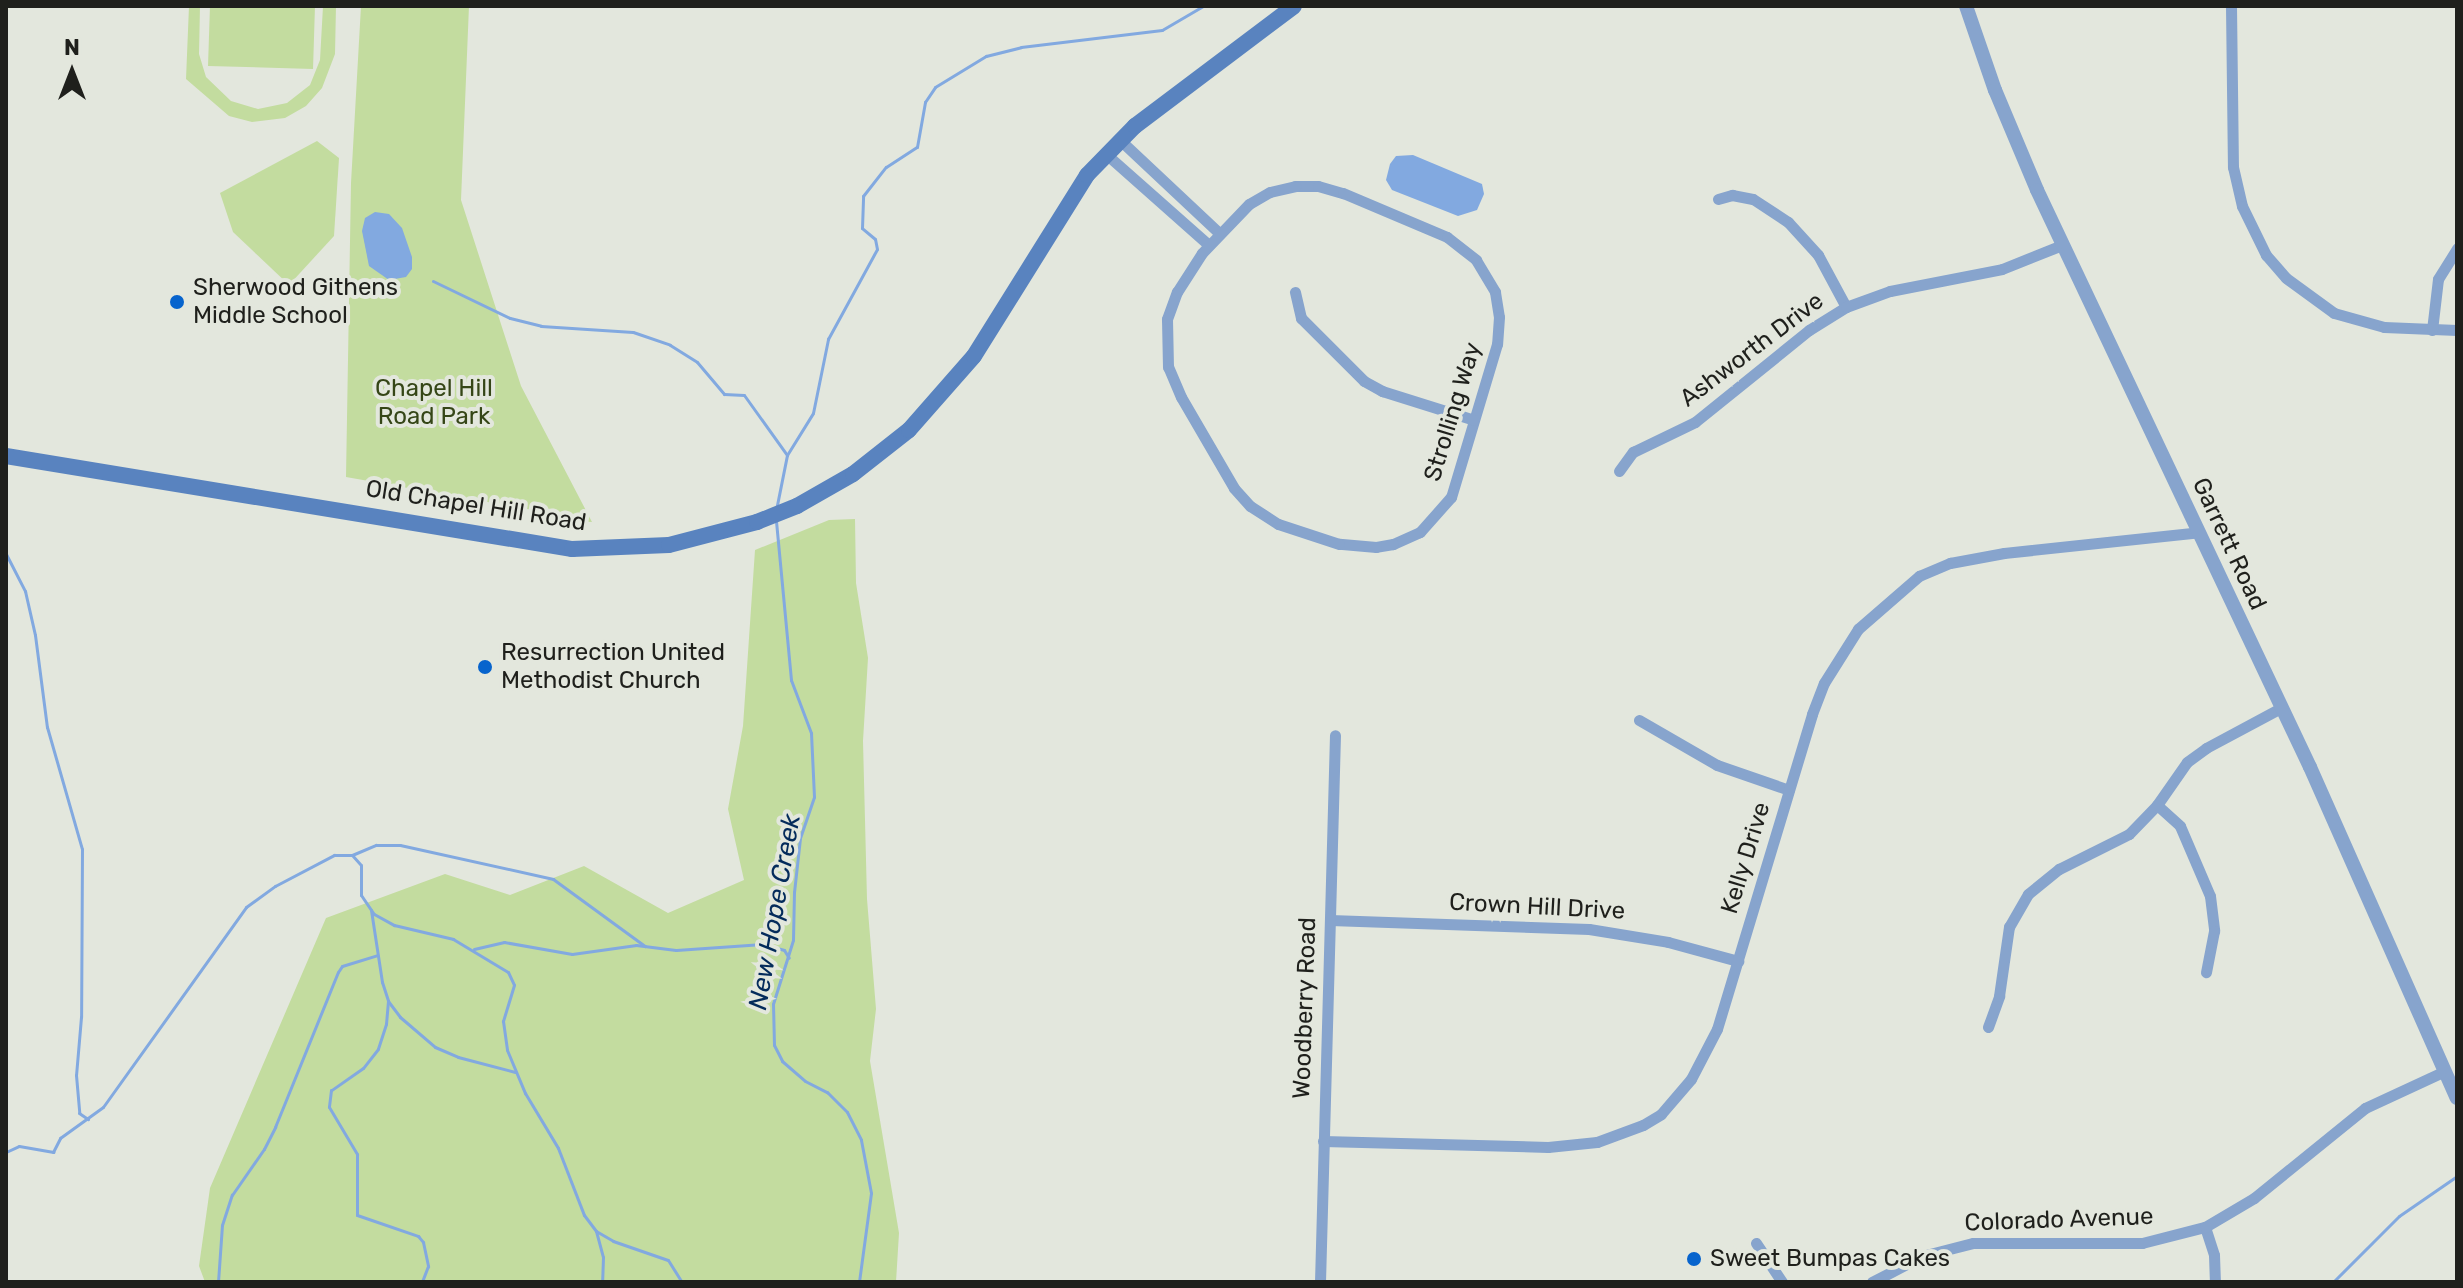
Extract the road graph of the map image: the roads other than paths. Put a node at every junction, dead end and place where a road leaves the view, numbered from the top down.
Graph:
1 (1294, 6) edge
2 (1966, 6) edge
3 (2231, 6) edge
4 (1120, 140) junction
5 (1106, 154) junction
6 (1170, 186) junction
7 (1718, 199) dead end
8 (1158, 200) junction
9 (1220, 234) junction
10 (1209, 245) junction
11 (2062, 245) junction
12 (2457, 249) edge
13 (1295, 292) dead end
14 (1846, 307) junction
15 (2432, 330) junction
16 (2457, 330) edge
17 (1474, 420) junction
18 (6, 456) edge
19 (1619, 471) dead end
20 (2199, 532) junction
21 (2281, 708) junction
22 (1639, 720) dead end
23 (1335, 735) dead end
24 (1789, 790) junction
25 (2157, 805) junction
26 (1330, 920) junction
27 (1738, 961) junction
28 (2206, 972) dead end
29 (1988, 1027) dead end
30 (2445, 1071) junction
31 (2457, 1098) edge
32 (1323, 1141) junction
33 (2205, 1227) junction
34 (1756, 1243) dead end
35 (1320, 1282) edge
36 (1782, 1282) edge
37 (1872, 1282) edge
38 (2215, 1282) edge

1 - 4 main road, Old Chapel Hill Road
2 - 11 street, Garrett Road
3 - 15 street
4 - 5 main road, Old Chapel Hill Road
4 - 6 street
5 - 8 street
5 - 18 main road, Old Chapel Hill Road
6 - 8 street
6 - 9 street
7 - 14 street
8 - 10 street
9 - 10 street, Strolling Way
9 - 17 street, Strolling Way
10 - 17 street, Strolling Way
11 - 14 street, Ashworth Drive
11 - 20 street, Garrett Road
12 - 15 street
13 - 17 street
14 - 19 street, Ashworth Drive
15 - 16 street
20 - 21 street, Garrett Road
20 - 24 street, Kelly Drive
21 - 25 street
21 - 30 street, Garrett Road
22 - 24 street
23 - 26 street, Woodberry Road
24 - 27 street, Kelly Drive
25 - 28 street
25 - 29 street
26 - 27 street, Crown Hill Drive
26 - 32 street, Woodberry Road
27 - 32 street, Kelly Drive
30 - 31 street, Garrett Road
30 - 33 street, Colorado Avenue
32 - 35 street, Woodberry Road
33 - 37 street, Colorado Avenue
33 - 38 street
34 - 36 street

